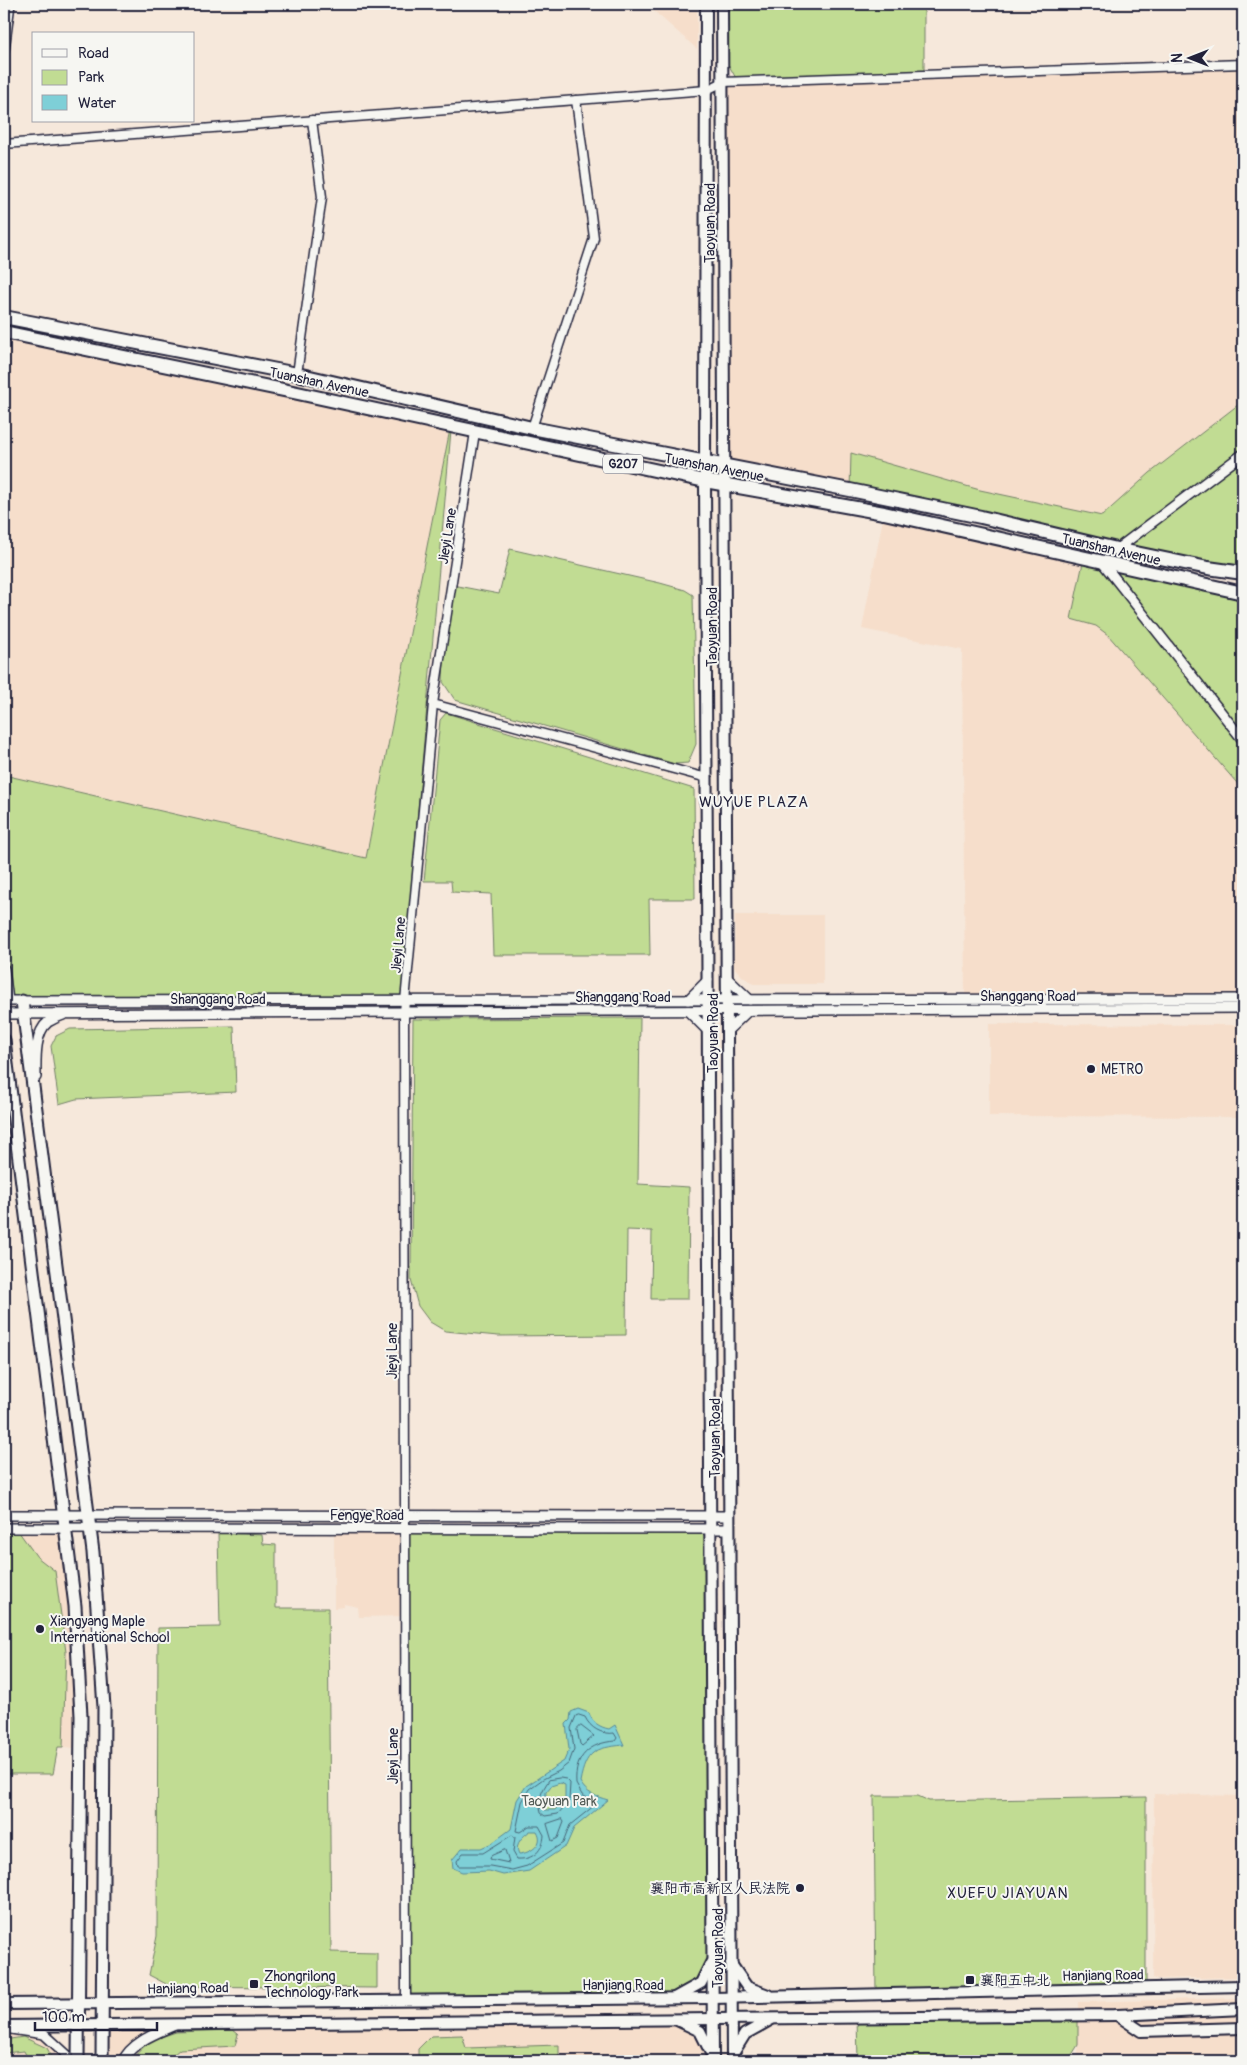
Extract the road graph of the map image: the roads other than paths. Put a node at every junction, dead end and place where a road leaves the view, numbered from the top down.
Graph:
1 (10, 4) edge
2 (706, 4) edge
3 (722, 4) edge
4 (4, 50) edge
5 (1243, 64) edge
6 (723, 82) junction
7 (706, 90) junction
8 (576, 100) junction
9 (312, 120) junction
10 (4, 144) edge
11 (4, 317) edge
12 (4, 332) edge
13 (297, 374) junction
14 (532, 428) junction
15 (475, 432) junction
16 (1243, 454) edge
17 (705, 463) junction
18 (726, 467) junction
19 (705, 481) junction
20 (726, 485) junction
21 (1117, 549) junction
22 (1102, 562) junction
23 (1202, 566) junction
24 (1243, 567) edge
25 (1243, 573) edge
26 (1204, 586) junction
27 (1243, 593) edge
28 (1243, 602) edge
29 (433, 704) junction
30 (1243, 740) edge
31 (707, 778) junction
32 (4, 969) edge
33 (727, 978) junction
34 (708, 980) junction
35 (1243, 999) edge
36 (405, 1000) junction
37 (688, 1000) junction
38 (708, 1000) junction
39 (750, 1000) junction
40 (6, 1001) edge
41 (22, 1001) junction
42 (727, 1005) junction
43 (1243, 1008) edge
44 (748, 1010) junction
45 (688, 1011) junction
46 (708, 1011) junction
47 (404, 1012) junction
48 (4, 1014) edge
49 (23, 1014) junction
50 (66, 1014) junction
51 (708, 1030) junction
52 (727, 1031) junction
53 (4, 1040) edge
54 (4, 1078) edge
55 (13, 1116) junction
56 (37, 1118) junction
57 (4, 1515) edge
58 (62, 1515) junction
59 (88, 1515) junction
60 (405, 1516) junction
61 (710, 1516) junction
62 (729, 1516) junction
63 (4, 1528) edge
64 (64, 1528) junction
65 (89, 1528) junction
66 (405, 1529) junction
67 (711, 1529) junction
68 (730, 1530) junction
69 (712, 1960) junction
70 (731, 1964) junction
71 (1243, 1986) edge
72 (773, 1997) junction
73 (712, 1998) junction
74 (732, 1998) junction
75 (672, 1999) junction
76 (406, 2000) junction
77 (79, 2003) junction
78 (103, 2003) junction
79 (4, 2004) edge
80 (1243, 2009) edge
81 (1116, 2014) junction
82 (773, 2018) junction
83 (676, 2019) junction
84 (713, 2019) junction
85 (732, 2019) junction
86 (175, 2024) junction
87 (78, 2025) junction
88 (102, 2025) junction
89 (4, 2027) edge
90 (1243, 2028) edge
91 (732, 2058) edge
92 (67, 2059) edge
93 (712, 2059) edge
94 (78, 2061) edge
95 (102, 2061) edge
96 (123, 2061) edge

1 - 4 street
2 - 7 main road, Taoyuan Road
3 - 6 main road, Taoyuan Road
5 - 6 street
6 - 7 street
6 - 18 main road, Taoyuan Road
7 - 8 street
7 - 17 main road, Taoyuan Road
8 - 9 street
8 - 14 street
9 - 10 street
9 - 13 street
11 - 13 highway, Tuanshan Avenue / G207
12 - 15 highway, Tuanshan Avenue / G207
13 - 14 highway, Tuanshan Avenue / G207
14 - 17 highway, Tuanshan Avenue / G207
15 - 19 highway, Tuanshan Avenue / G207
15 - 29 street, Jieyi Lane
16 - 21 street
17 - 18 highway, Tuanshan Avenue / G207
17 - 19 main road, Taoyuan Road
18 - 20 main road, Taoyuan Road
18 - 21 highway, Tuanshan Avenue / G207
19 - 20 highway, Tuanshan Avenue / G207
19 - 31 main road, Taoyuan Road
20 - 22 highway, Tuanshan Avenue / G207
20 - 33 main road, Taoyuan Road
21 - 23 highway, Tuanshan Avenue / G207
22 - 26 highway, Tuanshan Avenue / G207
22 - 30 street
23 - 24 highway
23 - 25 highway, Tuanshan Avenue / G207
26 - 27 highway, Tuanshan Avenue / G207
26 - 28 highway
29 - 31 street
29 - 36 street, Jieyi Lane
31 - 34 main road, Taoyuan Road
32 - 40 street
33 - 39 street
33 - 42 main road, Taoyuan Road
34 - 37 street
34 - 38 main road, Taoyuan Road
35 - 39 street, Shanggang Road
36 - 37 street, Shanggang Road
36 - 41 street, Shanggang Road
36 - 47 street, Jieyi Lane
37 - 38 street, Shanggang Road
38 - 42 street, Shanggang Road
38 - 46 main road, Taoyuan Road
39 - 42 street, Shanggang Road
40 - 41 street, Shanggang Road
41 - 49 main road
42 - 44 street, Shanggang Road
42 - 46 street, Shanggang Road
42 - 52 main road, Taoyuan Road
43 - 44 street, Shanggang Road
44 - 52 street
45 - 46 street, Shanggang Road
45 - 47 street, Shanggang Road
45 - 51 street
46 - 51 main road, Taoyuan Road
47 - 50 street, Shanggang Road
47 - 60 street, Jieyi Lane
48 - 49 street, Shanggang Road
49 - 50 street, Shanggang Road
49 - 56 main road
50 - 56 street
51 - 61 main road, Taoyuan Road
52 - 62 main road, Taoyuan Road
53 - 55 main road
54 - 55 street
55 - 58 main road
56 - 59 main road
57 - 58 street, Fengye Road
58 - 59 street, Fengye Road
58 - 64 main road
59 - 60 street, Fengye Road
59 - 65 main road
60 - 61 street, Fengye Road
60 - 66 street, Jieyi Lane
61 - 62 street, Fengye Road
61 - 67 main road, Taoyuan Road
62 - 68 main road, Taoyuan Road
63 - 64 street, Fengye Road
64 - 65 street, Fengye Road
64 - 77 main road
65 - 66 street, Fengye Road
65 - 78 main road
66 - 67 street, Fengye Road
66 - 76 street, Jieyi Lane
67 - 68 street, Fengye Road
67 - 69 main road, Taoyuan Road
68 - 70 main road, Taoyuan Road
69 - 73 main road, Taoyuan Road
69 - 75 main road
70 - 72 main road
70 - 74 main road, Taoyuan Road
71 - 72 main road, Hanjiang Road
72 - 74 main road, Hanjiang Road
73 - 74 main road, Hanjiang Road
73 - 75 main road, Hanjiang Road
73 - 84 main road, Taoyuan Road
74 - 85 main road, Taoyuan Road
75 - 76 main road, Hanjiang Road
76 - 78 main road, Hanjiang Road
77 - 78 main road, Hanjiang Road
77 - 79 main road, Hanjiang Road
77 - 87 main road
78 - 88 main road
80 - 81 main road
81 - 82 main road
81 - 90 main road
82 - 85 main road
82 - 91 main road
83 - 84 main road
83 - 86 main road
83 - 93 main road
84 - 85 main road
84 - 93 main road, Taoyuan Road
85 - 91 main road, Taoyuan Road
86 - 88 main road
86 - 96 street
87 - 88 main road
87 - 89 main road
87 - 94 main road
88 - 95 main road
89 - 92 street

